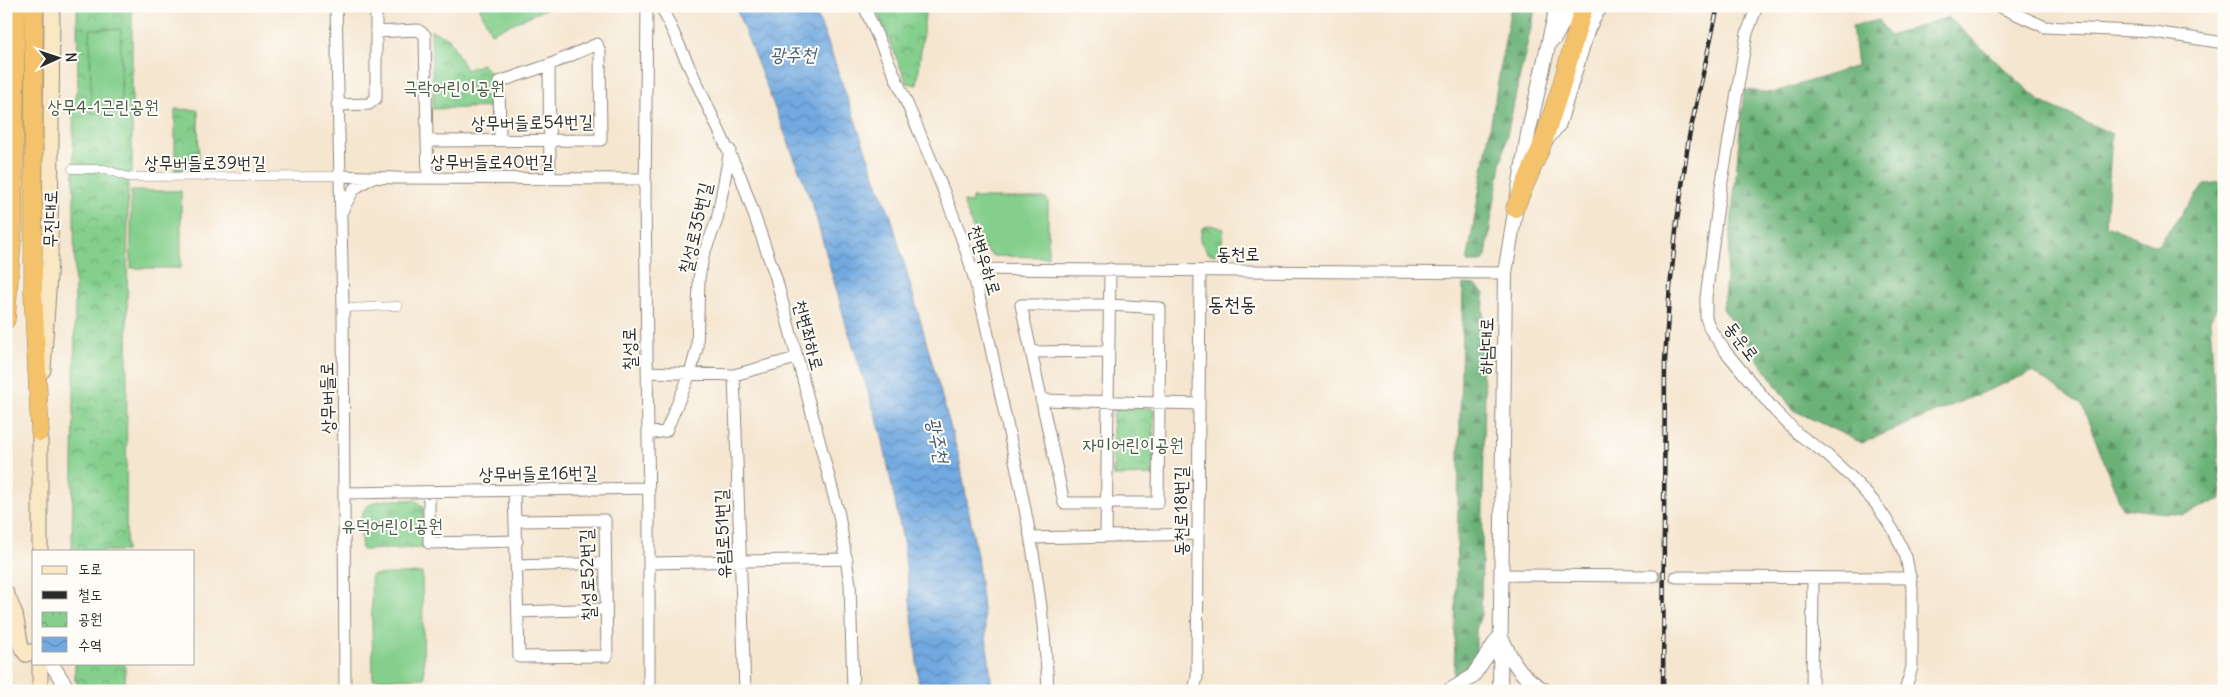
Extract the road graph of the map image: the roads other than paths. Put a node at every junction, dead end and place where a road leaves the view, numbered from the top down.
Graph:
1 (16, 6) edge
2 (34, 6) edge
3 (52, 6) edge
4 (336, 6) edge
5 (376, 6) edge
6 (647, 6) edge
7 (661, 6) edge
8 (864, 6) edge
9 (1548, 6) edge
10 (1557, 6) edge
11 (1604, 6) edge
12 (1757, 6) edge
13 (1998, 6) edge
14 (1580, 7) edge
15 (376, 32) junction
16 (2224, 43) edge
17 (1546, 52) junction
18 (549, 65) junction
19 (338, 105) junction
20 (500, 140) junction
21 (551, 140) junction
22 (427, 141) junction
23 (1540, 148) junction
24 (730, 150) junction
25 (72, 169) dead end
26 (339, 176) junction
27 (371, 178) junction
28 (428, 178) junction
29 (550, 179) junction
30 (645, 179) junction
31 (1515, 208) junction
32 (340, 215) junction
33 (971, 269) junction
34 (1110, 269) junction
35 (1200, 271) junction
36 (1505, 272) junction
37 (1110, 305) junction
38 (398, 306) dead end
39 (343, 308) junction
40 (6, 320) edge
41 (1109, 351) junction
42 (1030, 352) junction
43 (796, 358) junction
44 (647, 372) junction
45 (690, 374) junction
46 (734, 375) junction
47 (1041, 400) junction
48 (1108, 401) junction
49 (1158, 403) junction
50 (1199, 404) junction
51 (40, 432) junction
52 (648, 434) junction
53 (649, 488) junction
54 (514, 491) junction
55 (429, 492) junction
56 (345, 493) junction
57 (1106, 504) junction
58 (515, 521) junction
59 (1198, 534) junction
60 (1106, 536) junction
61 (1031, 538) junction
62 (517, 541) junction
63 (40, 550) edge
64 (847, 559) junction
65 (741, 561) junction
66 (606, 563) junction
67 (650, 563) junction
68 (517, 566) junction
69 (1501, 575) junction
70 (1652, 576) tunnel mouth
71 (1676, 577) tunnel mouth
72 (1911, 578) junction
73 (1813, 579) junction
74 (6, 592) edge
75 (606, 609) junction
76 (518, 612) junction
77 (1500, 636) junction
78 (32, 652) edge
79 (40, 664) edge
80 (52, 664) edge
81 (40, 691) edge
82 (69, 691) edge
83 (345, 691) edge
84 (649, 691) edge
85 (745, 691) edge
86 (853, 691) edge
87 (1048, 691) edge
88 (1194, 691) edge
89 (1449, 691) edge
90 (1500, 691) edge
91 (1546, 691) edge
92 (1812, 691) edge
93 (1904, 691) edge

1 - 40 highway, 무진대로
2 - 51 highway, 무진대로
3 - 51 main road, 무진대로
4 - 19 street, 상무버들로
5 - 15 street
6 - 30 street, 칠성로
7 - 24 street, 천변좌하로
8 - 33 street, 천변우하로
9 - 17 street
10 - 17 street, 하남대로
11 - 23 street
12 - 72 street, 동운로
13 - 16 street
14 - 17 street
14 - 23 highway
15 - 19 street
15 - 22 street
17 - 31 street, 하남대로
18 - 20 street
18 - 21 street
18 - 21 street, 상무버들로54번길
19 - 26 street, 상무버들로
20 - 21 street, 상무버들로54번길
20 - 22 street, 상무버들로54번길
21 - 29 street
22 - 28 street
23 - 31 highway
24 - 43 street, 천변좌하로
24 - 45 street, 칠성로35번길
25 - 26 street, 상무버들로39번길
26 - 27 street, 상무버들로40번길
26 - 32 street, 상무버들로
27 - 28 street, 상무버들로40번길
27 - 32 street
28 - 29 street, 상무버들로40번길
29 - 30 street, 상무버들로40번길
30 - 44 street, 칠성로
31 - 36 street, 하남대로
32 - 39 street, 상무버들로
33 - 34 street, 동천로
33 - 61 street, 천변우하로
34 - 35 street, 동천로
34 - 37 street
35 - 36 street, 동천로
35 - 50 street, 동천로18번길
36 - 69 street, 하남대로
37 - 41 street
37 - 42 street
37 - 49 street
38 - 39 street
39 - 56 street, 상무버들로
41 - 42 street
41 - 48 street
42 - 47 street
43 - 46 street
43 - 64 street, 천변좌하로
44 - 45 street
44 - 52 street, 칠성로
45 - 46 street
45 - 52 street, 칠성로35번길
46 - 65 street, 유림로51번길
47 - 48 street
47 - 57 street
48 - 49 street
48 - 57 street
49 - 50 street
49 - 57 street
50 - 59 street, 동천로18번길
51 - 63 main road, 무진대로
52 - 53 street, 칠성로
53 - 54 street, 상무버들로16번길
53 - 67 street, 칠성로
54 - 55 street, 상무버들로16번길
54 - 58 street
55 - 56 street, 상무버들로16번길
55 - 62 street
56 - 83 street, 상무버들로
57 - 60 street
58 - 62 street
58 - 66 street, 칠성로52번길
59 - 60 street
59 - 88 street, 동천로18번길
60 - 61 street
61 - 87 street, 천변우하로
62 - 68 street
64 - 65 street
64 - 86 street, 천변좌하로
65 - 67 street
65 - 85 street, 유림로51번길
66 - 68 street
66 - 75 street, 칠성로52번길
67 - 84 street, 칠성로
68 - 76 street
69 - 70 street
69 - 77 street, 하남대로
71 - 73 street
72 - 73 street
72 - 93 street, 동운로
73 - 92 street
74 - 78 main road
75 - 76 street
75 - 76 street, 칠성로52번길
77 - 89 street
77 - 90 street, 하남대로
77 - 91 street
79 - 81 main road
80 - 82 street

